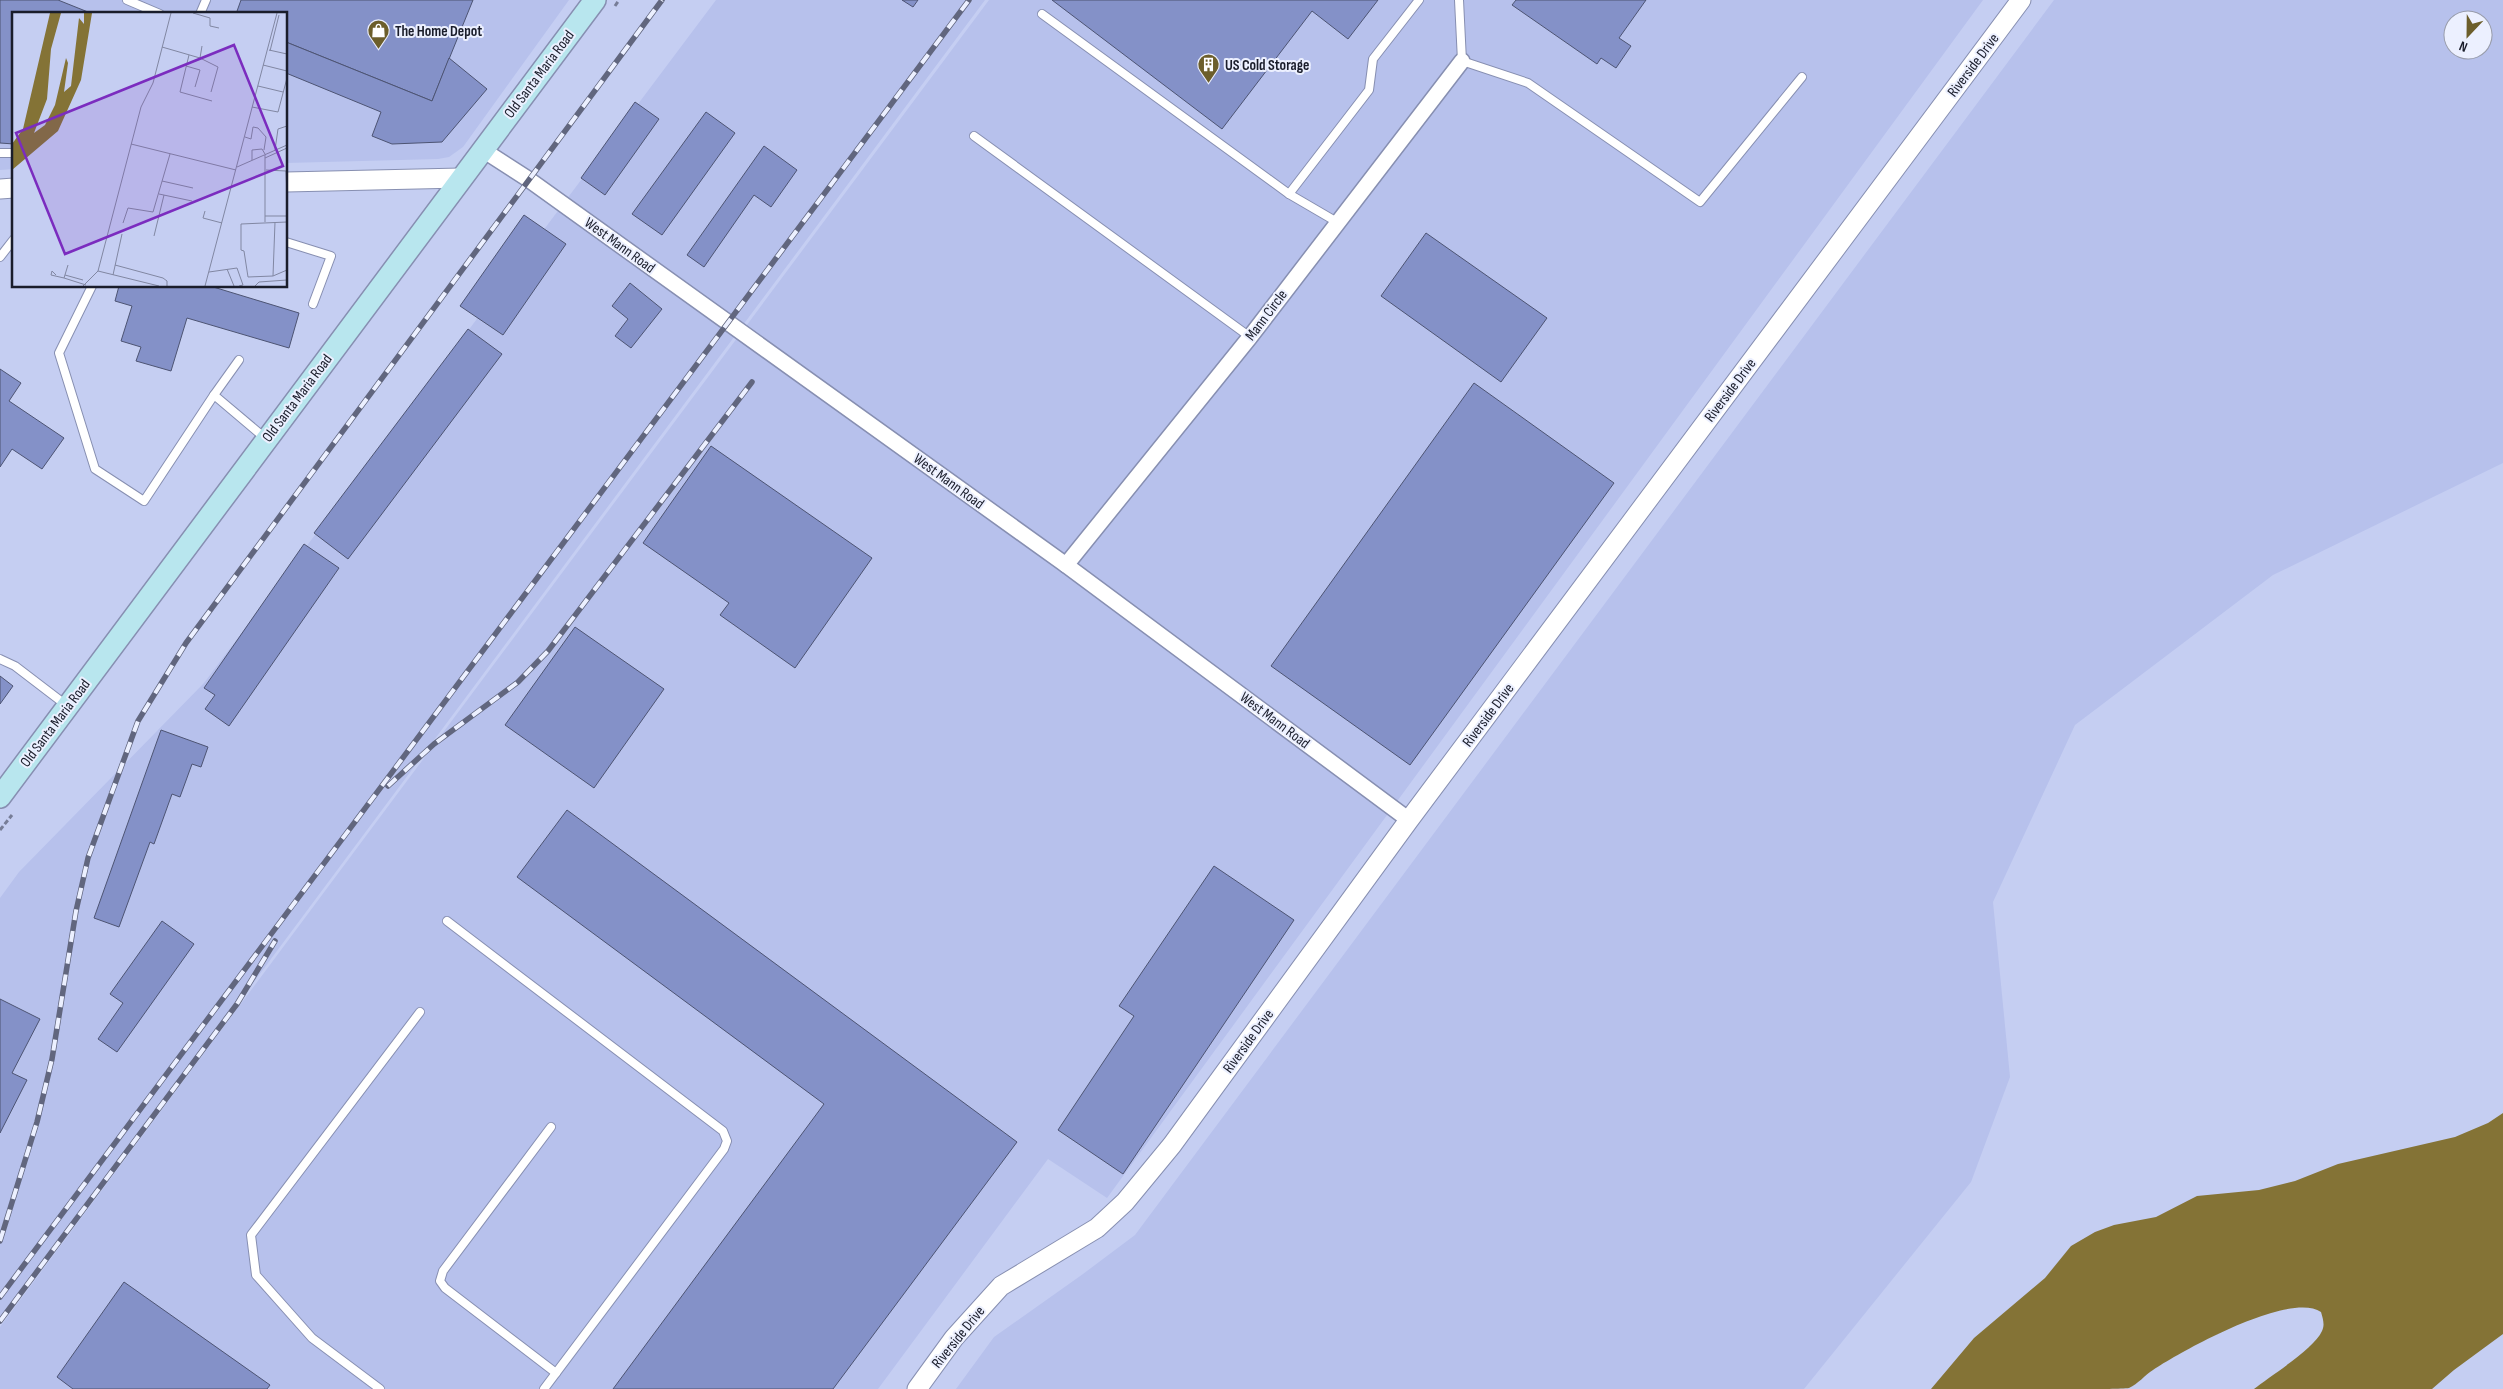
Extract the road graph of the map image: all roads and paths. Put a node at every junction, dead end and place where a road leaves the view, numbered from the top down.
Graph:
1 (127, 0) edge
2 (206, 0) edge
3 (595, 0) edge
4 (1419, 0) edge
5 (1459, 0) edge
6 (2021, 0) edge
7 (155, 12) edge
8 (201, 12) edge
9 (1042, 14) dead end
10 (1462, 61) junction
11 (1802, 78) dead end
12 (974, 136) dead end
13 (483, 150) junction
14 (461, 178) junction
15 (288, 182) edge
16 (1289, 194) junction
17 (1337, 222) junction
18 (12, 242) edge
19 (288, 243) edge
20 (0, 257) edge
21 (91, 288) edge
22 (313, 304) dead end
23 (1250, 337) junction
24 (239, 360) dead end
25 (214, 394) junction
26 (266, 440) junction
27 (1066, 564) junction
28 (0, 660) edge
29 (68, 706) junction
30 (0, 797) edge
31 (1410, 820) junction
32 (446, 921) dead end
33 (420, 1012) dead end
34 (551, 1127) dead end
35 (556, 1372) junction
36 (380, 1389) edge
37 (544, 1389) edge
38 (917, 1389) edge

1 - 7 lane
2 - 8 lane
3 - 13 main road, Old Santa Maria Road
4 - 16 lane
5 - 10 lane
6 - 31 street, Riverside Drive
9 - 16 lane
10 - 11 lane
10 - 17 street, Mann Circle
12 - 23 lane
13 - 14 main road, Old Santa Maria Road
13 - 27 street, West Mann Road
14 - 15 street
14 - 26 main road, Old Santa Maria Road
16 - 17 lane
17 - 23 street, Mann Circle
18 - 20 lane
19 - 22 lane
21 - 25 lane
23 - 27 street, Mann Circle
24 - 25 lane
25 - 26 lane
26 - 29 main road, Old Santa Maria Road
27 - 31 street, West Mann Road
28 - 29 lane
29 - 30 main road, Old Santa Maria Road
31 - 38 street, Riverside Drive
32 - 35 lane
33 - 36 lane
34 - 35 lane
35 - 37 lane

